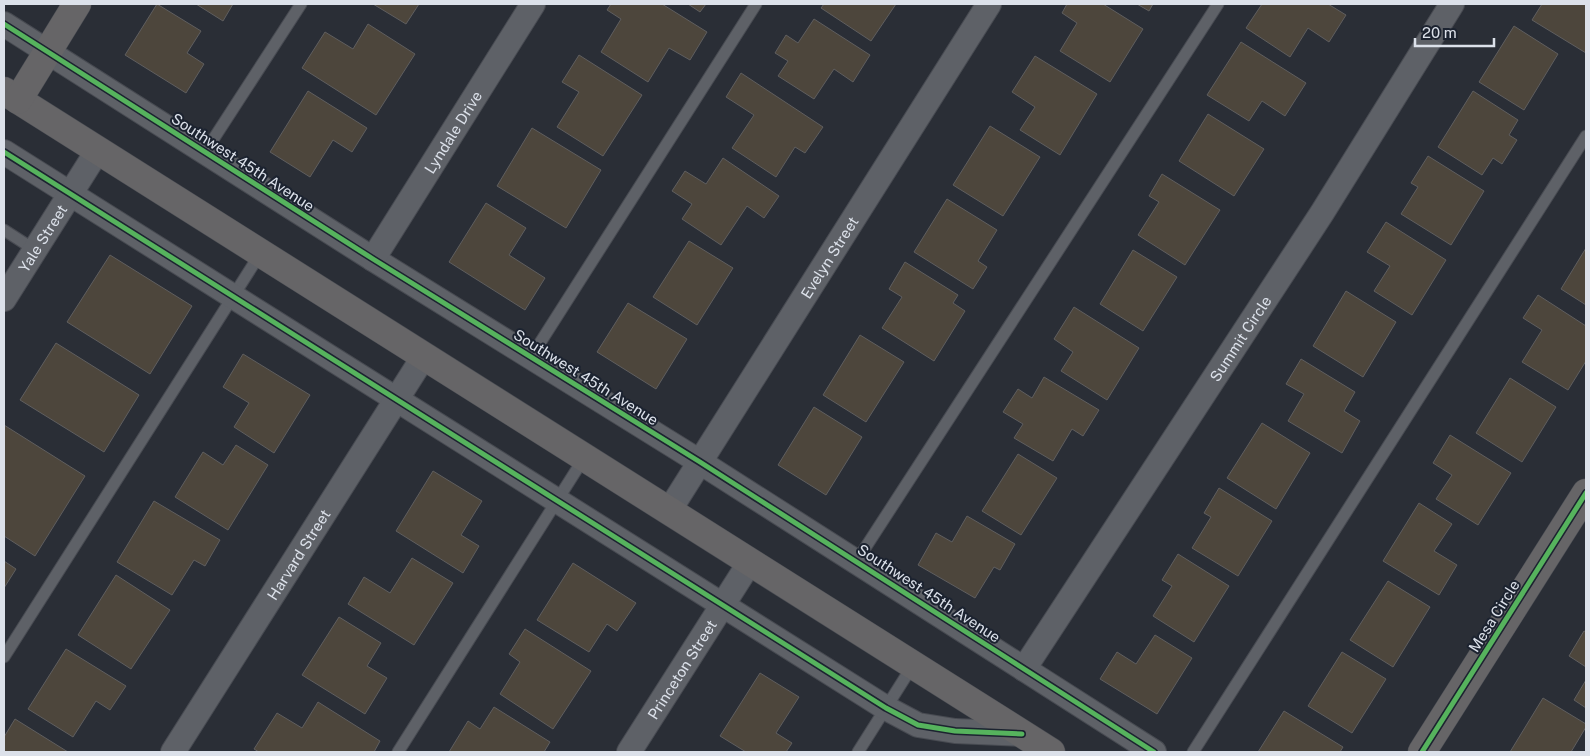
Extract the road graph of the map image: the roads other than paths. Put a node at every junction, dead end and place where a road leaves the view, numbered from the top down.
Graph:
1 (78, 4) edge
2 (301, 4) edge
3 (533, 4) edge
4 (756, 4) edge
5 (989, 4) edge
6 (1218, 4) edge
7 (1452, 4) edge
8 (4, 24) edge
9 (48, 52) junction
10 (11, 95) edge
11 (1586, 136) edge
12 (98, 150) junction
13 (4, 152) edge
14 (205, 152) junction
15 (70, 194) junction
16 (4, 230) edge
17 (35, 250) junction
18 (261, 253) junction
19 (372, 259) junction
20 (233, 296) junction
21 (4, 299) edge
22 (424, 356) junction
23 (531, 357) junction
24 (397, 399) junction
25 (584, 457) junction
26 (700, 462) junction
27 (1586, 493) edge
28 (558, 500) junction
29 (669, 511) junction
30 (750, 562) junction
31 (856, 562) junction
32 (723, 604) junction
33 (4, 657) edge
34 (913, 665) junction
35 (1024, 669) junction
36 (886, 708) junction
37 (1022, 734) junction
38 (173, 752) edge
39 (398, 752) edge
40 (629, 752) edge
41 (858, 752) edge
42 (1051, 752) edge
43 (1154, 752) edge
44 (1193, 752) edge
45 (1422, 752) edge

1 - 9 main road
2 - 14 lane
3 - 19 street, Lyndale Drive
4 - 23 lane
5 - 26 street, Evelyn Street
6 - 31 lane
7 - 35 street, Summit Circle
8 - 9 street, Southwest 45th Avenue
9 - 10 main road
9 - 14 street, Southwest 45th Avenue
10 - 12 main road
11 - 44 lane
12 - 15 street, Yale Street
12 - 18 main road
13 - 15 street
14 - 19 street, Southwest 45th Avenue
15 - 17 street, Yale Street
15 - 20 street
16 - 17 lane
17 - 21 street, Yale Street
18 - 20 lane
18 - 22 main road
19 - 23 street, Southwest 45th Avenue
20 - 24 street
20 - 33 lane
22 - 24 street, Harvard Street
22 - 25 main road
23 - 26 street, Southwest 45th Avenue
24 - 28 street
24 - 38 street, Harvard Street
25 - 28 lane
25 - 29 main road
26 - 29 street, Evelyn Street
26 - 31 street, Southwest 45th Avenue
27 - 45 main road, Mesa Circle
28 - 32 street
28 - 39 lane
29 - 30 main road
30 - 32 street, Princeton Street
30 - 34 main road
31 - 35 street, Southwest 45th Avenue
32 - 36 street
32 - 40 street, Princeton Street
34 - 36 lane
34 - 37 main road
35 - 43 street, Southwest 45th Avenue
36 - 37 street
36 - 41 lane
37 - 42 main road

